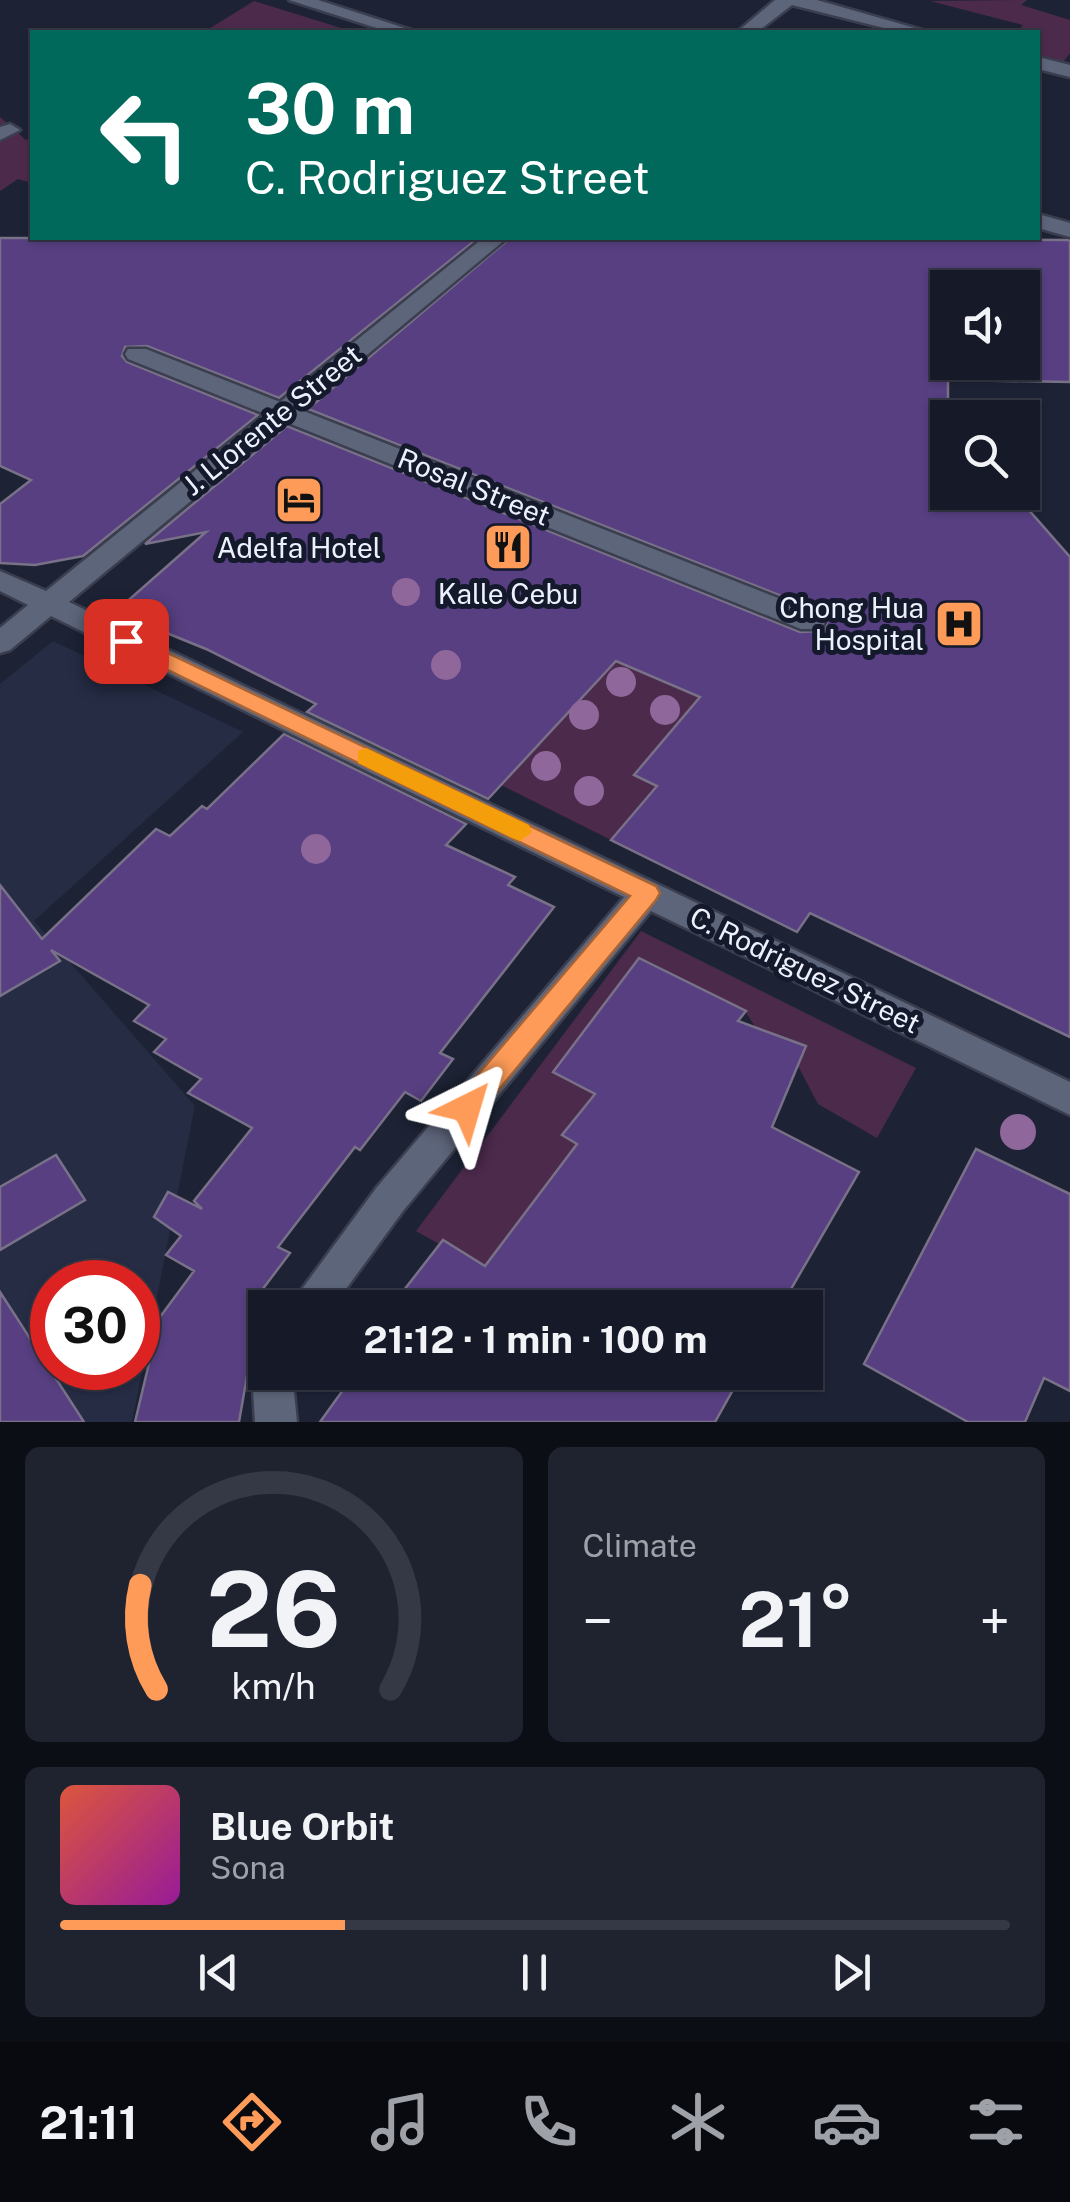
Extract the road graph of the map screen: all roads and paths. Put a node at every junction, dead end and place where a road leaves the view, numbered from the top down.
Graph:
1 (298, 0) edge
2 (786, 0) edge
3 (795, 0) edge
4 (401, 30) edge
5 (748, 30) edge
6 (912, 30) edge
7 (1040, 64) edge
8 (1070, 72) edge
9 (1040, 222) edge
10 (1070, 230) edge
11 (494, 240) edge
12 (137, 354) dead end
13 (284, 411) junction
14 (0, 580) edge
15 (49, 603) junction
16 (811, 622) dead end
17 (0, 644) edge
18 (647, 893) junction
19 (1070, 1098) edge
20 (322, 1290) edge
21 (273, 1390) edge
22 (276, 1422) edge

1 - 4 street
2 - 5 street
3 - 6 street
7 - 8 street
9 - 10 street
11 - 13 street, J. Llorente Street
12 - 13 street, Rosal Street
13 - 15 street, J. Llorente Street
13 - 16 street, Rosal Street
14 - 15 street, C. Rodriguez Street
15 - 17 street, J. Llorente Street
15 - 18 street, C. Rodriguez Street
18 - 19 street, C. Rodriguez Street
18 - 20 street
21 - 22 street

